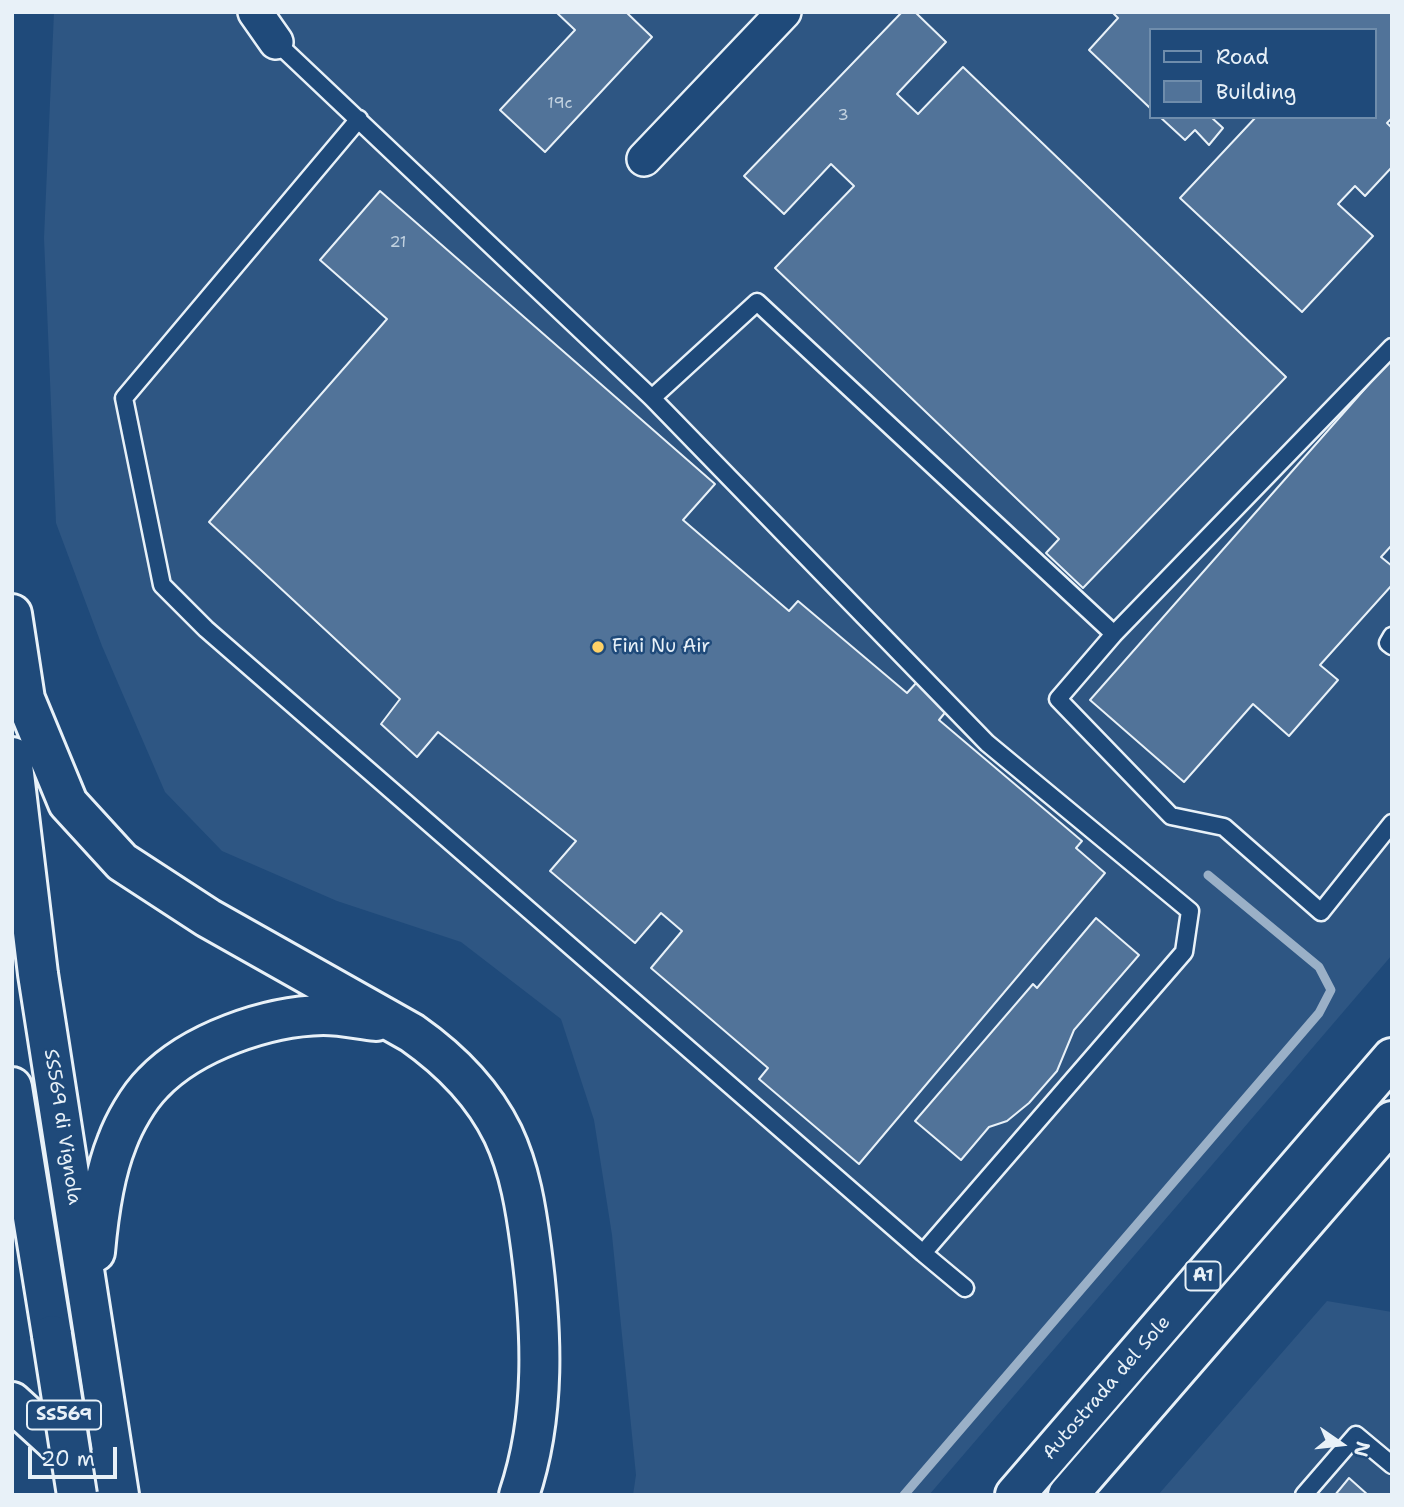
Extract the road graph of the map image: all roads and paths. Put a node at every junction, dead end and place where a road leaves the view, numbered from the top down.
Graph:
1 (255, 12) edge
2 (783, 12) edge
3 (275, 42) joint
4 (359, 119) junction
5 (644, 159) dead end
6 (1392, 347) edge
7 (652, 398) junction
8 (12, 614) edge
9 (1114, 634) junction
10 (1392, 636) edge
11 (1392, 646) edge
12 (12, 757) edge
13 (1392, 823) edge
14 (391, 1022) junction
15 (1392, 1058) edge
16 (12, 1087) edge
17 (1392, 1121) edge
18 (923, 1253) junction
19 (965, 1288) dead end
20 (90, 1303) junction
21 (12, 1402) edge
22 (1392, 1465) edge
23 (77, 1495) edge
24 (114, 1495) edge
25 (119, 1495) edge
26 (519, 1495) edge
27 (1015, 1495) edge
28 (1068, 1495) edge
29 (1304, 1495) edge

1 - 3 street
2 - 5 street
3 - 4 lane
4 - 7 lane
4 - 18 lane
6 - 9 lane
7 - 9 lane
7 - 18 lane
8 - 14 main road
9 - 13 lane
10 - 11 lane
12 - 20 main road, SS569 di Vignola / SS569
14 - 20 main road
14 - 26 main road
15 - 27 main road, Autostrada del Sole / A1
16 - 23 main road, SS569, bridge
17 - 28 main road, Autostrada del Sole / A1
18 - 19 lane
20 - 25 main road, SS569 di Vignola / SS569
21 - 24 main road
22 - 29 lane

